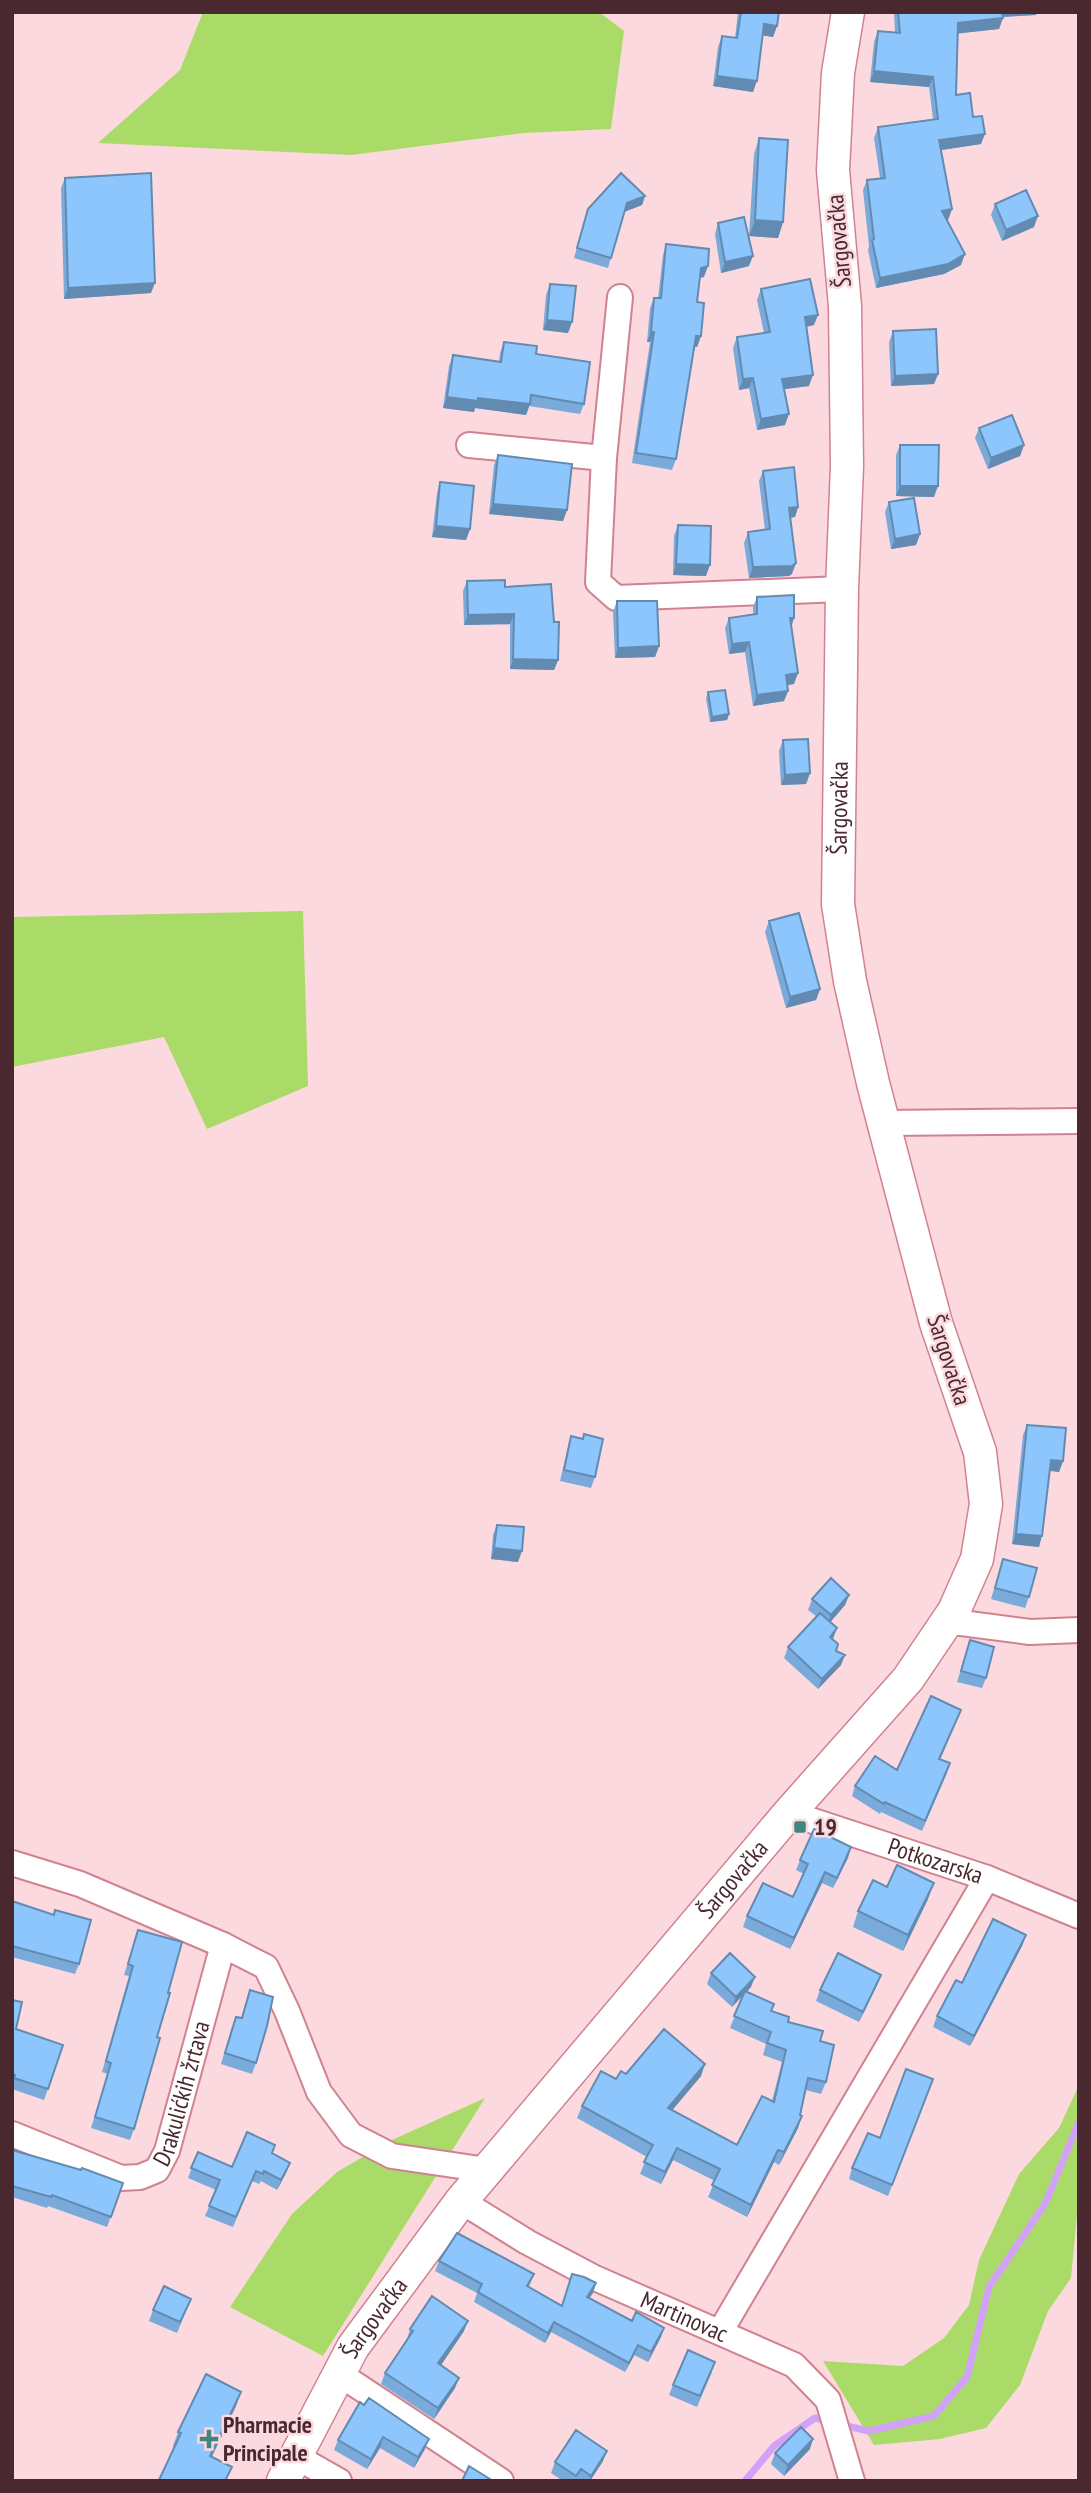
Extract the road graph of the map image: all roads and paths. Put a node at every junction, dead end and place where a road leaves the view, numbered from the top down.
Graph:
1 (848, 12) edge
2 (620, 297) dead end
3 (469, 445) dead end
4 (604, 458) junction
5 (842, 589) junction
6 (1079, 1121) edge
7 (884, 1123) junction
8 (946, 1621) junction
9 (1079, 1630) edge
10 (789, 1813) junction
11 (12, 1863) edge
12 (987, 1878) junction
13 (1079, 1916) edge
14 (223, 1945) junction
15 (12, 2134) edge
16 (487, 2170) junction
17 (461, 2201) junction
18 (720, 2332) junction
19 (338, 2373) junction
20 (289, 2469) edge
21 (339, 2481) edge
22 (502, 2481) edge
23 (852, 2481) edge

1 - 5 street, Šargovačka
2 - 4 street
3 - 4 street
4 - 5 street
5 - 7 street, Šargovačka
6 - 7 street
7 - 8 street, Šargovačka
8 - 9 street
8 - 10 street, Šargovačka
10 - 12 street, Potkozarska
10 - 16 street, Šargovačka
11 - 14 street
12 - 13 street, Potkozarska
12 - 18 street
14 - 15 street, Drakulićkih žrtava
14 - 16 street
16 - 17 street, Šargovačka
17 - 18 street, Martinovac
17 - 19 street, Šargovačka
18 - 23 street, Martinovac
19 - 20 street, Šargovačka
19 - 22 street
20 - 21 street

